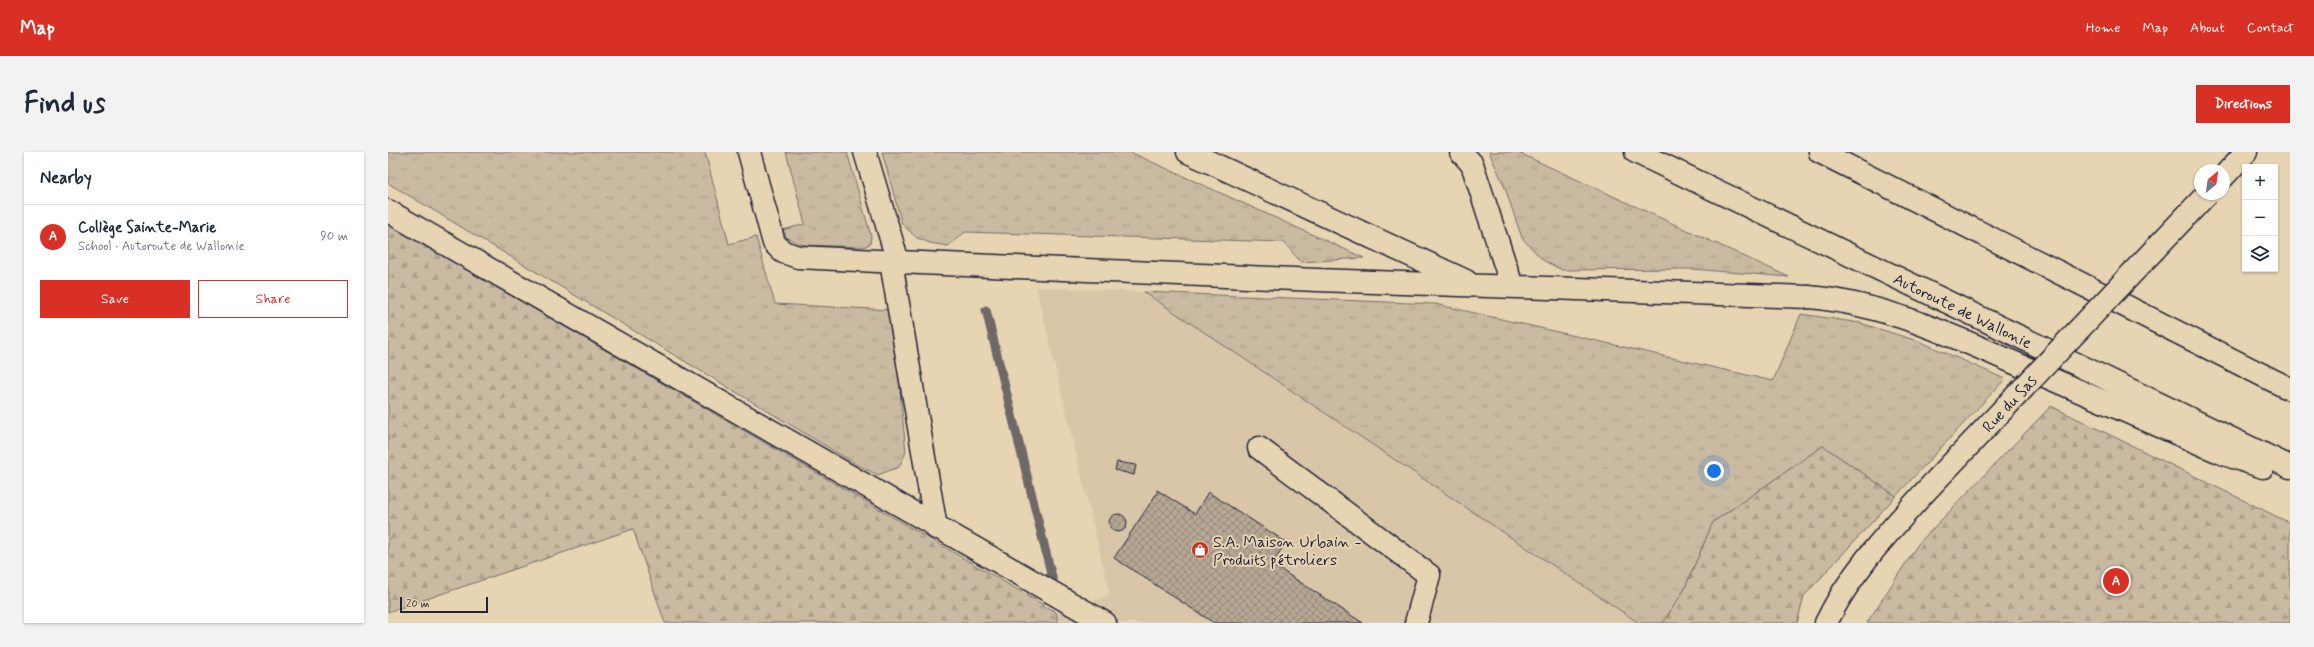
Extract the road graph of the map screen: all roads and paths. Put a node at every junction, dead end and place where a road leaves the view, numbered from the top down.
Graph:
1 (749, 152) edge
2 (865, 152) edge
3 (1188, 152) edge
4 (1461, 152) edge
5 (1636, 152) edge
6 (1820, 152) edge
7 (1833, 152) edge
8 (2246, 152) edge
9 (1849, 166) junction
10 (2230, 169) edge
11 (2201, 200) edge
12 (388, 211) edge
13 (895, 262) junction
14 (1476, 285) junction
15 (1512, 286) junction
16 (2290, 389) edge
17 (1259, 448) dead end
18 (2290, 467) edge
19 (2290, 477) edge
20 (936, 528) junction
21 (1105, 623) edge
22 (1416, 623) edge
23 (1826, 623) edge

1 - 13 main road
2 - 13 main road
3 - 14 main road
4 - 15 main road
5 - 18 main road, Autoroute de Wallonie
6 - 9 main road
7 - 9 main road
8 - 10 main road
9 - 16 main road
11 - 23 main road, Rue du Sas, bridge
12 - 20 main road
13 - 14 main road
13 - 20 main road
14 - 15 main road
15 - 19 main road
17 - 22 main road
20 - 21 main road

